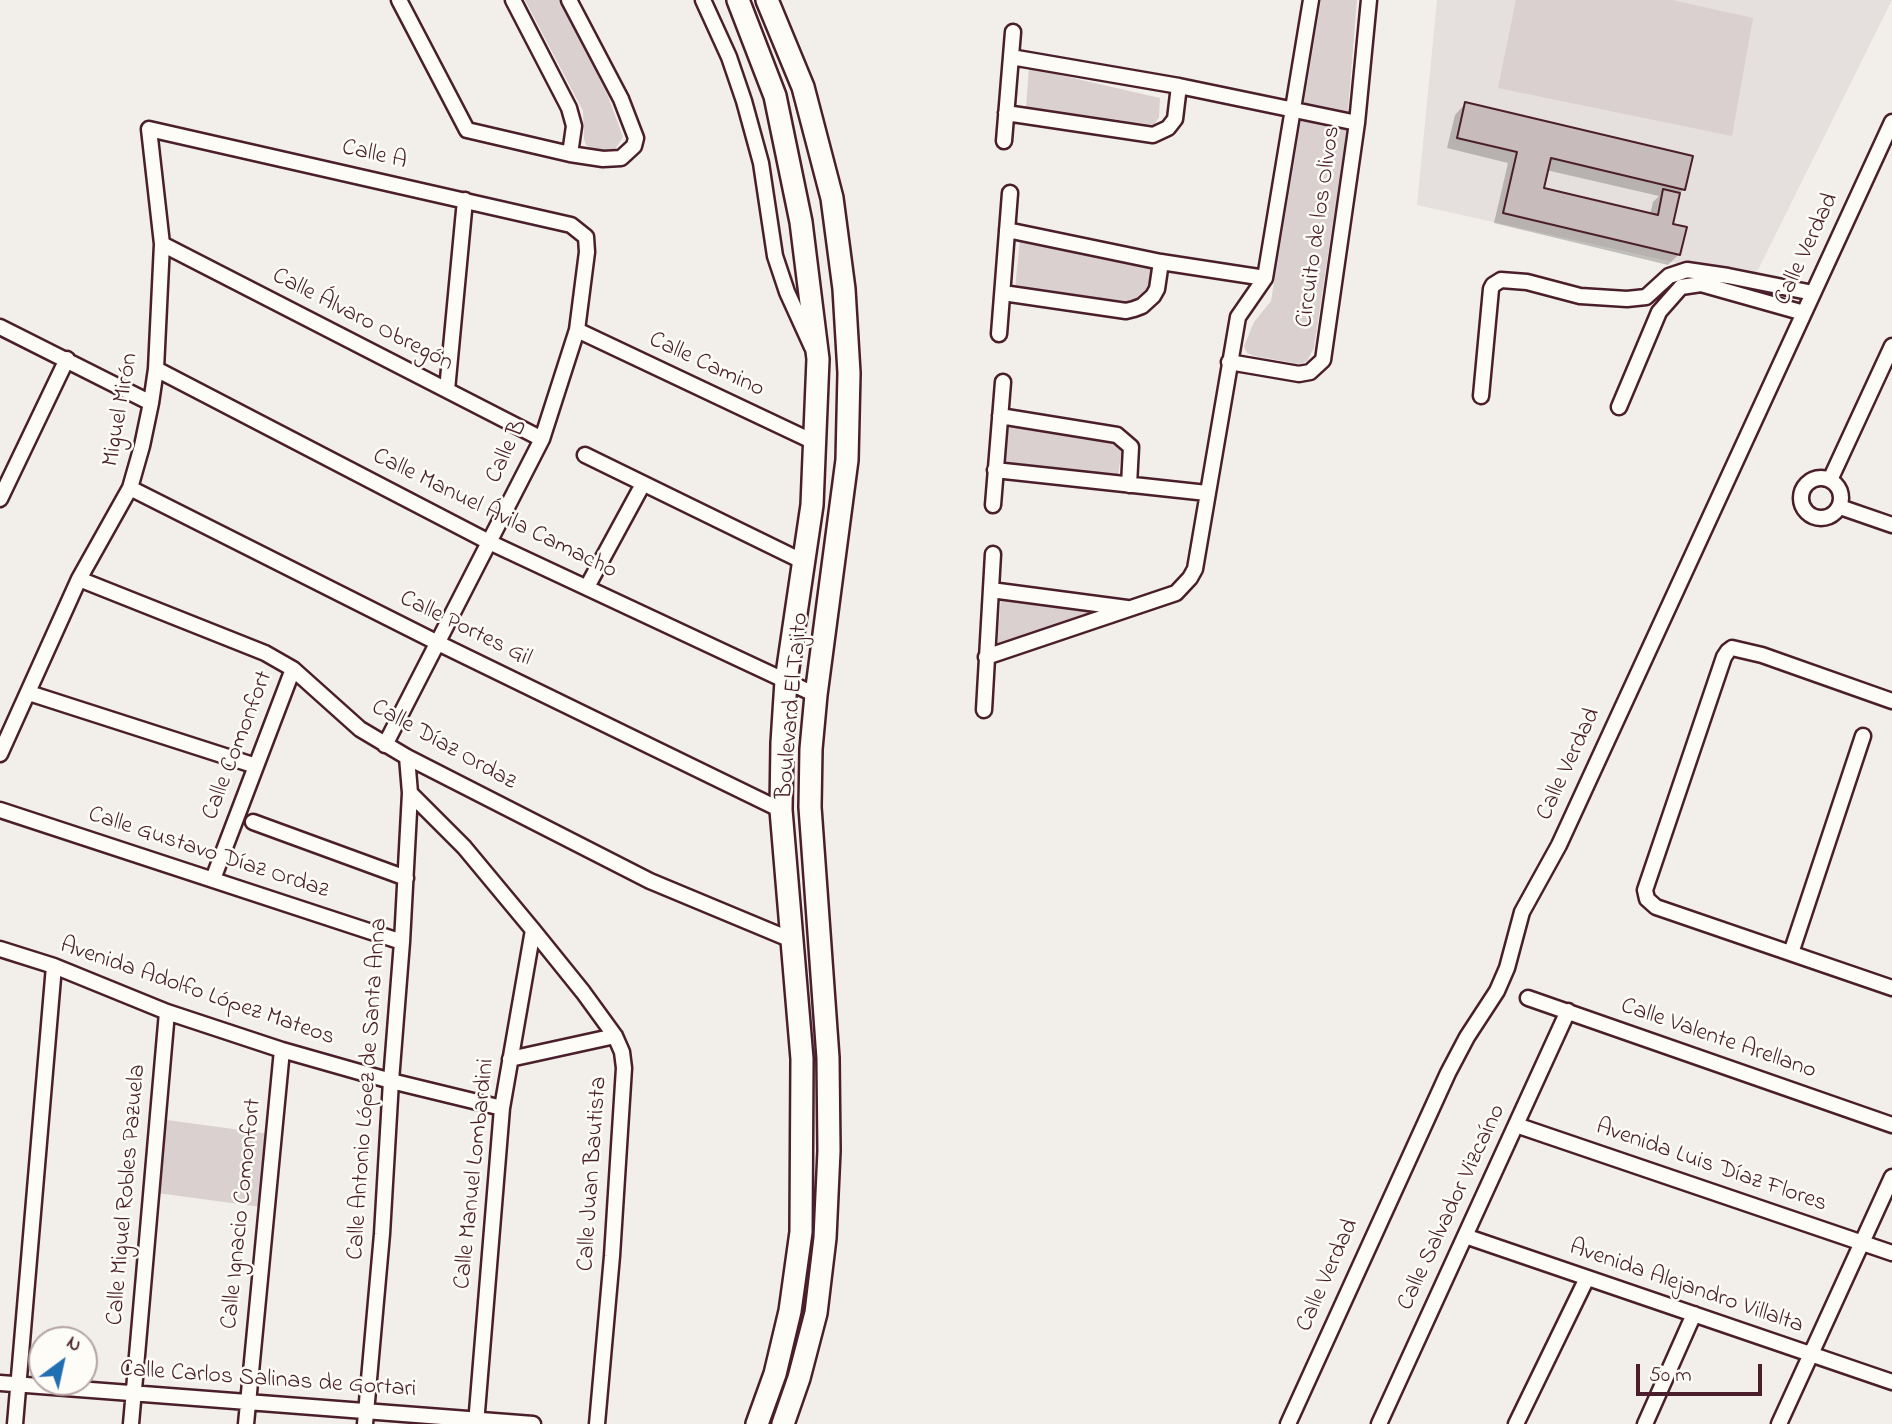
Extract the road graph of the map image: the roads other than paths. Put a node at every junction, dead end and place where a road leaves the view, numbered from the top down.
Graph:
1 (399, 0) edge
2 (513, 0) edge
3 (569, 0) edge
4 (703, 0) edge
5 (738, 0) edge
6 (767, 0) edge
7 (1311, 0) edge
8 (1369, 0) edge
9 (1013, 32) dead end
10 (1011, 57) junction
11 (1179, 86) junction
12 (1293, 110) junction
13 (1006, 113) junction
14 (1892, 122) edge
15 (1357, 123) junction
16 (149, 129) joint
17 (1004, 141) dead end
18 (570, 154) junction
19 (1010, 193) dead end
20 (465, 200) junction
21 (1007, 230) junction
22 (586, 237) joint
23 (162, 244) junction
24 (1161, 262) junction
25 (1265, 278) junction
26 (1003, 293) junction
27 (1813, 293) junction
28 (1646, 297) junction
29 (1659, 312) junction
30 (1804, 313) junction
31 (0, 327) edge
32 (577, 330) junction
33 (999, 334) dead end
34 (1892, 346) edge
35 (67, 359) junction
36 (818, 359) junction
37 (1229, 362) junction
38 (156, 369) junction
39 (1003, 382) dead end
40 (447, 390) junction
41 (1481, 396) dead end
42 (151, 403) junction
43 (1619, 407) dead end
44 (1000, 416) junction
45 (542, 439) junction
46 (816, 443) junction
47 (584, 456) dead end
48 (995, 470) junction
49 (1830, 480) junction
50 (643, 484) junction
51 (1129, 485) junction
52 (130, 488) junction
53 (1207, 493) junction
54 (0, 499) edge
55 (992, 505) dead end
56 (1840, 507) junction
57 (1892, 525) edge
58 (489, 542) junction
59 (993, 554) dead end
60 (804, 562) junction
61 (79, 579) junction
62 (587, 587) junction
63 (991, 590) junction
64 (1132, 609) junction
65 (438, 643) junction
66 (986, 657) junction
67 (293, 669) junction
68 (786, 681) junction
69 (29, 693) junction
70 (816, 695) junction
71 (1892, 701) edge
72 (984, 710) dead end
73 (1863, 736) dead end
74 (385, 745) junction
75 (2, 746) edge
76 (407, 757) junction
77 (256, 766) junction
78 (410, 793) junction
79 (0, 810) edge
80 (782, 810) junction
81 (253, 822) dead end
82 (406, 878) junction
83 (213, 879) junction
84 (533, 930) junction
85 (794, 941) junction
86 (402, 942) junction
87 (0, 949) edge
88 (1791, 953) junction
89 (54, 966) junction
90 (1892, 988) edge
91 (1528, 998) dead end
92 (167, 1012) junction
93 (1568, 1012) junction
94 (615, 1036) junction
95 (282, 1051) junction
96 (510, 1059) junction
97 (391, 1081) junction
98 (502, 1108) junction
99 (1516, 1125) junction
100 (1892, 1125) edge
101 (1892, 1177) edge
102 (1465, 1236) junction
103 (1862, 1242) junction
104 (1892, 1253) edge
105 (1587, 1278) junction
106 (1694, 1314) junction
107 (1811, 1354) junction
108 (1892, 1382) edge
109 (0, 1383) edge
110 (18, 1384) junction
111 (133, 1393) junction
112 (248, 1402) junction
113 (365, 1417) edge
114 (476, 1421) edge
115 (15, 1424) edge
116 (131, 1424) edge
117 (246, 1424) edge
118 (533, 1424) edge
119 (597, 1424) edge
120 (757, 1424) edge
121 (783, 1424) edge
122 (1288, 1424) edge
123 (1379, 1424) edge
124 (1516, 1424) edge
125 (1646, 1424) edge
126 (1779, 1424) edge

1 - 18 street
2 - 18 street
3 - 18 street
4 - 36 street
5 - 36 main road, Boulevard El Tajito
6 - 70 main road, Boulevard El Tajito
7 - 12 street, Circuito de los Olivos
8 - 15 street, Circuito de los Olivos
9 - 10 street
10 - 11 street
10 - 13 street
11 - 12 street
11 - 13 street
12 - 15 street
12 - 25 street, Circuito de los Olivos
13 - 17 street
14 - 27 street, Calle Verdad
15 - 37 street, Circuito de los Olivos
16 - 20 street, Calle A
16 - 23 street, Miguel Mirón
19 - 21 street
20 - 22 street, Calle A
20 - 40 street
21 - 24 street
21 - 26 street
22 - 32 street, Calle B
23 - 38 street, Miguel Mirón
23 - 40 street, Calle Álvaro Obregón
24 - 25 street
24 - 26 street
25 - 37 street, Circuito de los Olivos
26 - 33 street
27 - 28 street
27 - 30 street, Calle Verdad
28 - 29 street
28 - 41 street
29 - 30 street
29 - 43 street
30 - 122 street, Calle Verdad
31 - 35 street
32 - 45 street, Calle B
32 - 46 street, Calle Camino
34 - 49 street
35 - 42 street
35 - 54 street
36 - 46 main road, Boulevard El Tajito
37 - 53 street, Circuito de los Olivos
38 - 42 street, Miguel Mirón
38 - 58 street, Calle Manuel Ávila Camacho
39 - 44 street
40 - 45 street, Calle Álvaro Obregón
42 - 52 street, Miguel Mirón
44 - 48 street
44 - 51 street
45 - 58 street, Calle B
46 - 60 main road, Boulevard El Tajito
47 - 50 street
48 - 51 street
48 - 55 street
49 - 56 street
49 - 56 street
50 - 60 street
50 - 62 street
51 - 53 street
52 - 61 street, Miguel Mirón
52 - 65 street, Calle Portes Gil
53 - 64 street, Circuito de los Olivos
56 - 57 street
58 - 62 street, Calle Manuel Ávila Camacho
58 - 65 street, Calle B
59 - 63 street
60 - 68 main road, Boulevard El Tajito
61 - 67 street, Calle Díaz Ordaz
61 - 69 street, Miguel Mirón
62 - 68 street, Calle Manuel Ávila Camacho
63 - 64 street
63 - 66 street
64 - 66 street
65 - 74 street, Calle B
65 - 80 street, Calle Portes Gil
66 - 72 street
67 - 74 street, Calle Díaz Ordaz
67 - 77 street, Calle Comonfort
68 - 70 street, Calle Manuel Ávila Camacho
68 - 80 main road, Boulevard El Tajito
69 - 75 street, Miguel Mirón
69 - 77 street
70 - 121 main road, Boulevard El Tajito
71 - 88 street
73 - 88 street
74 - 76 street, Calle Díaz Ordaz
76 - 78 street, Calle Antonio López de Santa Anna
76 - 85 street, Calle Díaz Ordaz
77 - 83 street, Calle Comonfort
78 - 82 street, Calle Antonio López de Santa Anna
78 - 84 street, Calle Juan Bautista
79 - 83 street, Calle Gustavo Díaz Ordaz
80 - 85 main road, Boulevard El Tajito
81 - 82 street
82 - 86 street, Calle Antonio López de Santa Anna
83 - 86 street, Calle Gustavo Díaz Ordaz
84 - 94 street, Calle Juan Bautista
84 - 96 street, Calle Manuel Lombardini
85 - 120 main road, Boulevard El Tajito
86 - 97 street, Calle Antonio López de Santa Anna
87 - 89 street, Avenida Adolfo López Mateos
88 - 90 street
89 - 92 street, Avenida Adolfo López Mateos
89 - 110 street
91 - 93 street, Calle Valente Arellano
92 - 95 street, Avenida Adolfo López Mateos
92 - 111 street, Calle Miguel Robles Pazuela
93 - 99 street, Calle Salvador Vizcaíno
93 - 100 street, Calle Valente Arellano
94 - 96 street
94 - 119 street, Calle Juan Bautista
95 - 97 street, Avenida Adolfo López Mateos
95 - 112 street, Calle Ignacio Comonfort
96 - 98 street, Calle Manuel Lombardini
97 - 98 street, Avenida Adolfo López Mateos
97 - 113 street, Calle Antonio López de Santa Anna
98 - 114 street, Calle Manuel Lombardini
99 - 102 street, Calle Salvador Vizcaíno
99 - 103 street, Avenida Luis Díaz Flores
101 - 103 street
102 - 105 street, Avenida Alejandro Villalta
102 - 123 street, Calle Salvador Vizcaíno
103 - 104 street, Avenida Luis Díaz Flores
103 - 107 street
105 - 106 street, Avenida Alejandro Villalta
105 - 124 street
106 - 107 street, Avenida Alejandro Villalta
106 - 125 street
107 - 108 street, Avenida Alejandro Villalta
107 - 126 street
109 - 110 street, Calle Carlos Salinas de Gortari
110 - 111 street, Calle Carlos Salinas de Gortari
110 - 115 street
111 - 112 street, Calle Carlos Salinas de Gortari
111 - 116 street, Calle Miguel Robles Pazuela
112 - 113 street, Calle Carlos Salinas de Gortari
112 - 117 street, Calle Ignacio Comonfort
113 - 114 street, Calle Carlos Salinas de Gortari
114 - 118 street, Calle Carlos Salinas de Gortari

